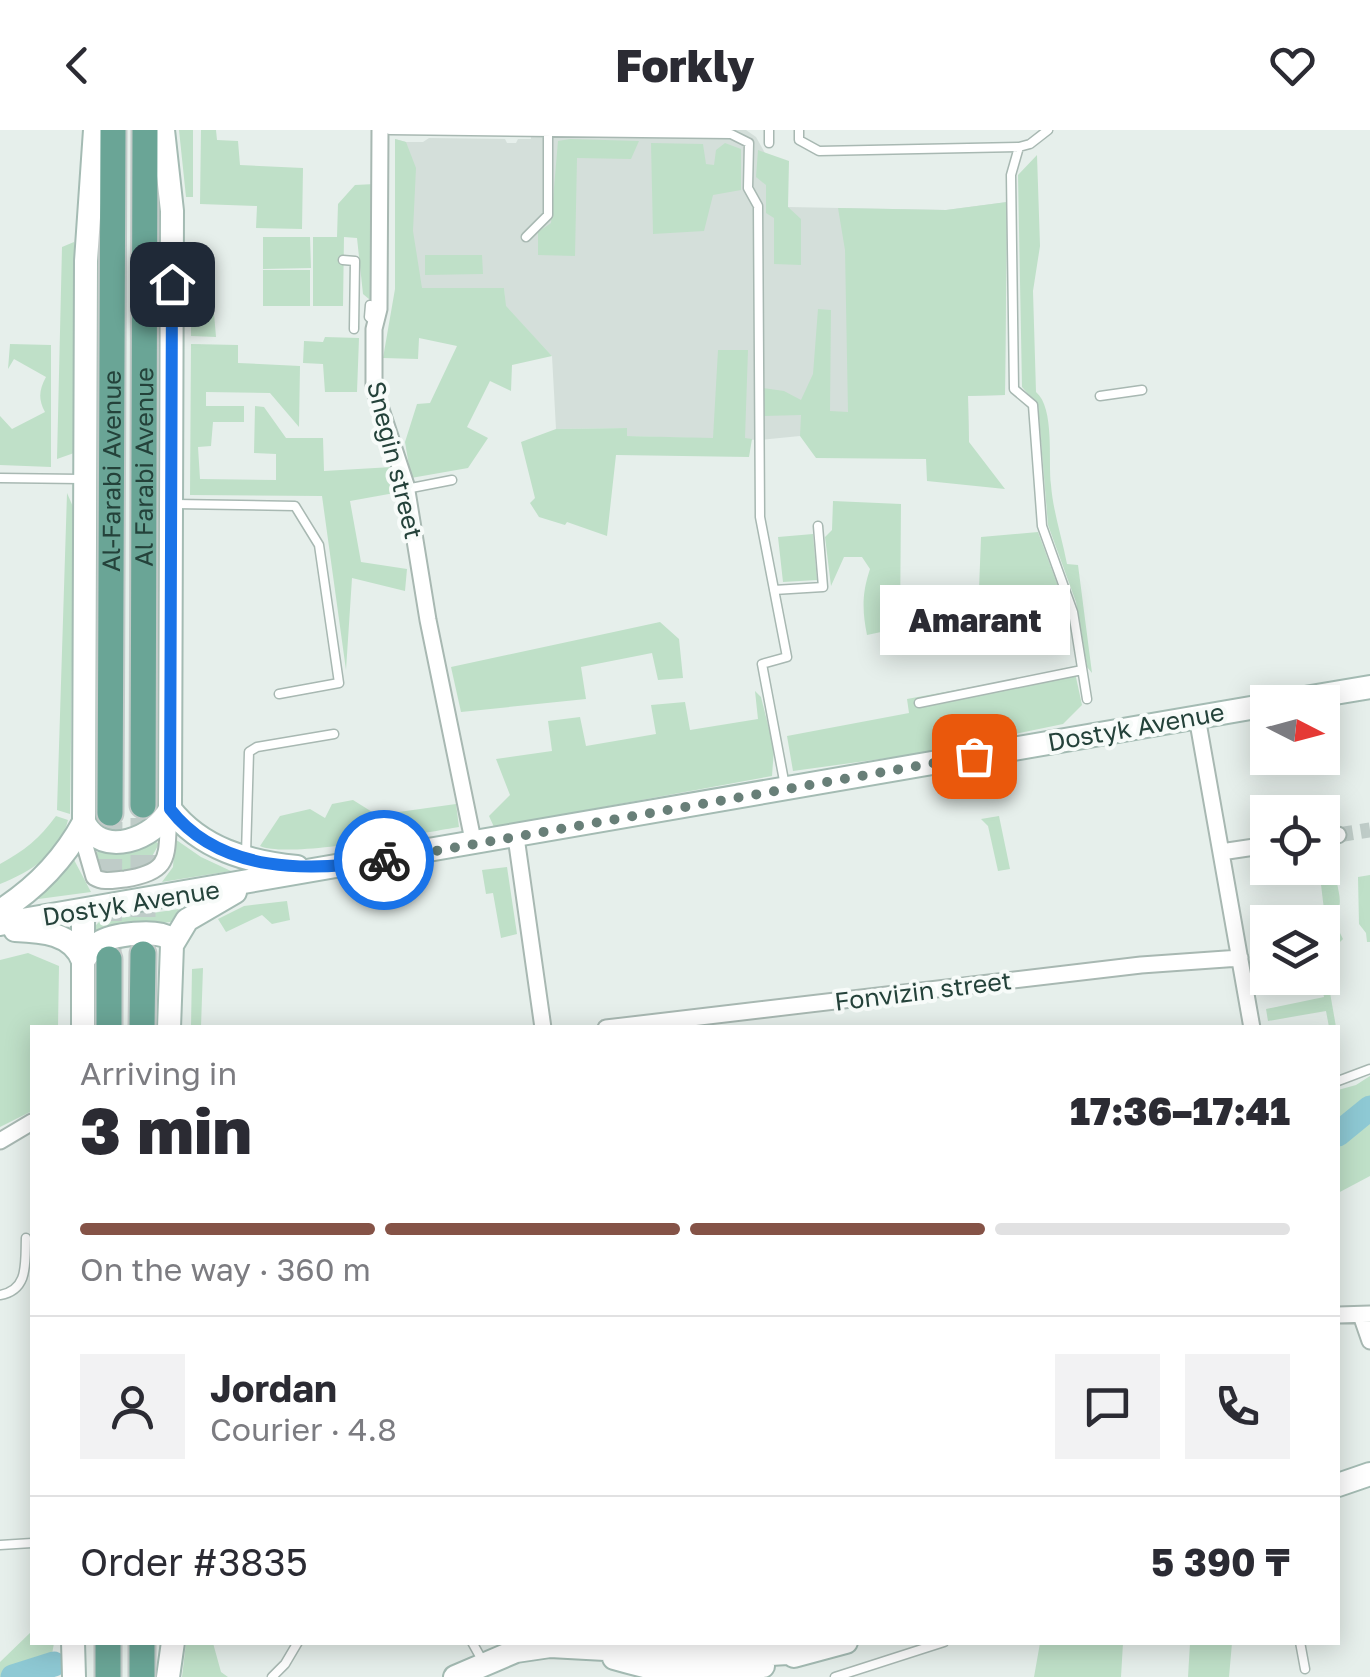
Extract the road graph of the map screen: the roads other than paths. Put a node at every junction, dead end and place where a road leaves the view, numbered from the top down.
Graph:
1 (95, 130) edge
2 (113, 130) edge
3 (146, 130) edge
4 (162, 130) edge
5 (380, 130) edge
6 (390, 130) edge
7 (769, 130) edge
8 (799, 130) edge
9 (1048, 130) edge
10 (416, 131) edge
11 (548, 134) junction
12 (416, 142) dead end
13 (769, 143) dead end
14 (1019, 147) junction
15 (526, 238) dead end
16 (343, 260) dead end
17 (370, 305) dead end
18 (376, 323) junction
19 (354, 329) dead end
20 (1142, 390) dead end
21 (1100, 396) dead end
22 (0, 478) edge
23 (86, 480) junction
24 (452, 480) dead end
25 (406, 489) junction
26 (171, 504) junction
27 (818, 526) dead end
28 (774, 590) junction
29 (1082, 670) junction
30 (1370, 687) edge
31 (1340, 692) edge
32 (279, 694) dead end
33 (1087, 699) dead end
34 (919, 702) dead end
35 (1250, 708) edge
36 (1197, 717) junction
37 (334, 734) dead end
38 (786, 789) junction
39 (143, 805) tunnel mouth
40 (170, 809) junction
41 (110, 813) tunnel mouth
42 (84, 822) junction
43 (516, 837) junction
44 (474, 844) junction
45 (1250, 848) edge
46 (1221, 852) junction
47 (246, 858) junction
48 (336, 868) junction
49 (256, 882) junction
50 (0, 911) edge
51 (84, 911) junction
52 (0, 927) edge
53 (172, 945) junction
54 (142, 954) tunnel mouth
55 (1240, 958) junction
56 (109, 959) tunnel mouth
57 (83, 962) junction
58 (82, 1025) edge
59 (109, 1025) edge
60 (142, 1025) edge
61 (169, 1025) edge
62 (543, 1025) edge
63 (631, 1025) edge
64 (1251, 1025) edge
65 (1370, 1070) edge
66 (1340, 1080) edge
67 (30, 1123) edge
68 (0, 1141) edge
69 (26, 1238) dead end
70 (0, 1295) edge
71 (1365, 1314) edge
72 (1340, 1316) edge
73 (1370, 1341) edge
74 (1370, 1474) edge
75 (1340, 1484) edge
76 (30, 1543) edge
77 (0, 1545) edge
78 (74, 1645) edge
79 (108, 1645) edge
80 (142, 1645) edge
81 (173, 1645) edge
82 (296, 1645) edge
83 (474, 1645) edge
84 (834, 1645) edge
85 (935, 1645) edge
86 (1300, 1645) edge
87 (593, 1648) junction
88 (682, 1648) edge
89 (806, 1652) junction
90 (484, 1664) junction
91 (1304, 1669) dead end
92 (74, 1677) edge
93 (108, 1677) edge
94 (142, 1677) edge
95 (168, 1677) edge
96 (272, 1677) edge
97 (456, 1677) edge
98 (835, 1677) edge

1 - 23 main road
2 - 41 main road, Al-Farabi Avenue
3 - 39 main road, Al Farabi Avenue
4 - 26 main road
5 - 18 street, Snegin street
6 - 10 lane
7 - 13 lane
8 - 14 lane
9 - 14 lane
10 - 11 lane
10 - 12 lane
11 - 15 lane
11 - 28 lane
14 - 29 lane
16 - 19 lane
17 - 18 lane
18 - 25 street, Snegin street
20 - 21 lane
22 - 23 lane
23 - 42 main road
24 - 25 lane
25 - 44 street, Snegin street
26 - 32 lane
26 - 40 main road
27 - 28 lane
28 - 38 lane
29 - 33 lane
29 - 34 lane
30 - 31 main road
35 - 36 main road, Dostyk Avenue
36 - 38 main road, Dostyk Avenue
36 - 46 street
37 - 47 lane
38 - 43 main road, Dostyk Avenue
40 - 42 main road
40 - 42 street
40 - 47 main road
42 - 50 main road
43 - 44 main road, Dostyk Avenue
43 - 62 street
44 - 48 main road, Dostyk Avenue
45 - 46 street
46 - 55 street
47 - 48 main road
48 - 49 main road, Dostyk Avenue
49 - 51 main road, Dostyk Avenue
49 - 53 main road
51 - 52 main road, Dostyk Avenue
51 - 57 main road
52 - 57 main road
53 - 57 main road
53 - 61 main road
54 - 60 main road
55 - 63 street, Fonvizin street
55 - 64 street
56 - 59 main road
57 - 58 main road
65 - 66 lane
67 - 68 street
69 - 70 lane
71 - 72 street
71 - 73 street
74 - 75 main road
76 - 77 lane
78 - 92 main road
79 - 93 main road
80 - 94 main road
81 - 95 main road
82 - 96 lane
83 - 90 lane
84 - 89 main road
85 - 98 lane
86 - 91 lane
87 - 88 main road
87 - 89 main road
87 - 90 main road
88 - 89 main road
90 - 97 main road

